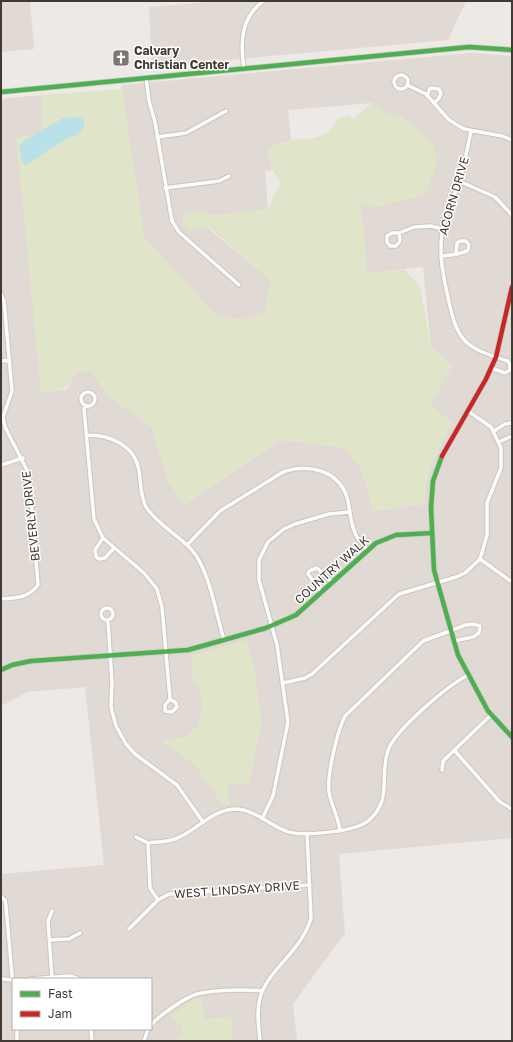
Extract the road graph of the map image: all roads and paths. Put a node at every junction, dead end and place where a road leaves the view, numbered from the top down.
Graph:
1 (262, 1) edge
2 (512, 50) edge
3 (244, 68) junction
4 (146, 78) junction
5 (407, 85) dead end
6 (1, 92) edge
7 (428, 96) junction
8 (434, 103) junction
9 (226, 111) dead end
10 (471, 131) junction
11 (157, 137) junction
12 (512, 140) edge
13 (229, 176) dead end
14 (459, 182) junction
15 (165, 188) junction
16 (512, 215) edge
17 (443, 229) junction
18 (400, 233) junction
19 (456, 254) junction
20 (441, 256) junction
21 (239, 285) dead end
22 (512, 287) edge
23 (1, 294) edge
24 (496, 357) junction
25 (10, 360) junction
26 (1, 361) edge
27 (491, 368) junction
28 (86, 405) dead end
29 (468, 411) junction
30 (512, 423) edge
31 (494, 431) junction
32 (87, 436) junction
33 (512, 436) edge
34 (499, 442) junction
35 (23, 458) junction
36 (1, 465) edge
37 (350, 512) junction
38 (432, 533) junction
39 (103, 538) junction
40 (187, 545) junction
41 (114, 548) junction
42 (368, 550) junction
43 (480, 559) junction
44 (512, 581) edge
45 (438, 582) junction
46 (333, 583) junction
47 (322, 593) junction
48 (1, 599) edge
49 (108, 621) dead end
50 (271, 626) junction
51 (452, 631) junction
52 (224, 640) junction
53 (454, 641) junction
54 (165, 652) junction
55 (110, 656) junction
56 (1, 670) edge
57 (468, 675) junction
58 (282, 683) junction
59 (170, 699) dead end
60 (491, 715) junction
61 (512, 737) edge
62 (454, 750) junction
63 (442, 770) dead end
64 (512, 809) edge
65 (262, 819) junction
66 (203, 822) junction
67 (340, 831) junction
68 (307, 833) junction
69 (136, 837) dead end
70 (148, 842) junction
71 (310, 885) junction
72 (1, 897) edge
73 (158, 900) junction
74 (52, 911) dead end
75 (130, 929) dead end
76 (80, 933) dead end
77 (49, 940) junction
78 (52, 977) junction
79 (13, 978) edge
80 (41, 978) edge
81 (76, 978) edge
82 (1, 979) edge
83 (12, 980) edge
84 (262, 991) junction
85 (152, 1024) edge
86 (17, 1030) edge
87 (91, 1030) edge
88 (148, 1030) edge
89 (17, 1041) edge
90 (92, 1041) edge
91 (144, 1041) edge
92 (260, 1041) edge

1 - 3 street
2 - 3 street
3 - 4 street
4 - 6 street
4 - 11 street
5 - 7 street
7 - 8 street
7 - 8 street
8 - 10 street
9 - 11 street
10 - 12 street
10 - 14 street, ACORN DRIVE
11 - 15 street
13 - 15 street
14 - 16 street
14 - 17 street, ACORN DRIVE
15 - 21 street
17 - 18 street
17 - 20 street, ACORN DRIVE
18 - 18 street
19 - 19 street
19 - 20 street
20 - 24 street, ACORN DRIVE
22 - 24 street
23 - 25 street, BEVERLY DRIVE
24 - 27 street
24 - 27 street, ACORN DRIVE
25 - 26 street
25 - 35 street, BEVERLY DRIVE
27 - 29 street
28 - 32 street
29 - 31 street
29 - 38 street
30 - 31 street
31 - 34 street
32 - 39 street
32 - 40 street
33 - 34 street
34 - 43 street
35 - 36 street
35 - 48 street, BEVERLY DRIVE
37 - 40 street
37 - 42 street
37 - 50 street
38 - 42 street, COUNTRY WALK
38 - 45 street
39 - 41 street
39 - 41 street
40 - 52 street
41 - 54 street
42 - 46 street, COUNTRY WALK
43 - 44 street
43 - 45 street
45 - 51 street
45 - 58 street
46 - 47 street, COUNTRY WALK
46 - 47 street
47 - 50 street, COUNTRY WALK
49 - 55 street
50 - 52 street, COUNTRY WALK
50 - 58 street
51 - 53 street
51 - 53 street
51 - 67 street
52 - 54 street, COUNTRY WALK
53 - 57 street
54 - 55 street, COUNTRY WALK
54 - 59 street
55 - 56 street, COUNTRY WALK
55 - 66 street
57 - 60 street
57 - 67 street
58 - 65 street
60 - 61 street
60 - 62 street
62 - 63 street
62 - 64 street
65 - 66 street
65 - 68 street
66 - 70 street
67 - 68 street
68 - 71 street
69 - 70 street
70 - 73 street
71 - 73 street, WEST LINDSAY DRIVE
71 - 84 street
72 - 79 street
73 - 75 street, WEST LINDSAY DRIVE
74 - 77 street
76 - 77 street
77 - 78 street
78 - 80 street
78 - 81 street
82 - 83 street
84 - 85 street
84 - 92 street
86 - 89 street
87 - 90 street
88 - 91 street

